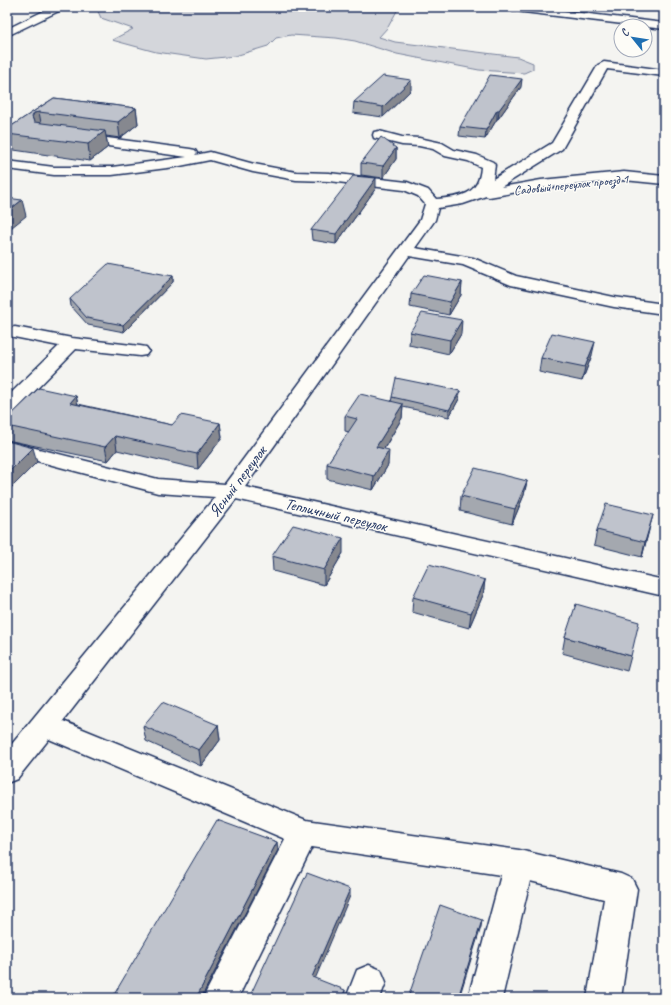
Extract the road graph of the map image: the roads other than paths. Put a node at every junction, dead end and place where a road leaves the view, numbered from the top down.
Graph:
1 (60, 7) edge
2 (507, 7) edge
3 (664, 26) edge
4 (7, 33) edge
5 (664, 73) edge
6 (379, 135) dead end
7 (65, 137) edge
8 (210, 156) junction
9 (7, 165) edge
10 (664, 180) edge
11 (478, 195) junction
12 (432, 204) junction
13 (405, 250) junction
14 (664, 308) edge
15 (15, 332) dead end
16 (72, 343) junction
17 (140, 350) dead end
18 (7, 408) edge
19 (7, 447) edge
20 (231, 491) junction
21 (664, 588) edge
22 (44, 725) junction
23 (7, 771) edge
24 (304, 833) junction
25 (519, 864) junction
26 (220, 998) edge
27 (485, 998) edge
28 (604, 998) edge

1 - 4 street
2 - 3 street
5 - 11 street
6 - 11 street
7 - 8 street
8 - 9 street
8 - 12 street
10 - 11 street, Садовый переулок проезд 1
11 - 12 street
12 - 13 street, Ясный переулок
13 - 14 street
13 - 20 street, Ясный переулок
15 - 16 street
16 - 17 street
16 - 18 street
19 - 20 street, Тепличный переулок
20 - 21 street, Тепличный переулок
20 - 22 street, Ясный переулок
22 - 23 street, Ясный переулок
22 - 24 street
24 - 25 street
24 - 26 street
25 - 27 street
25 - 28 street

